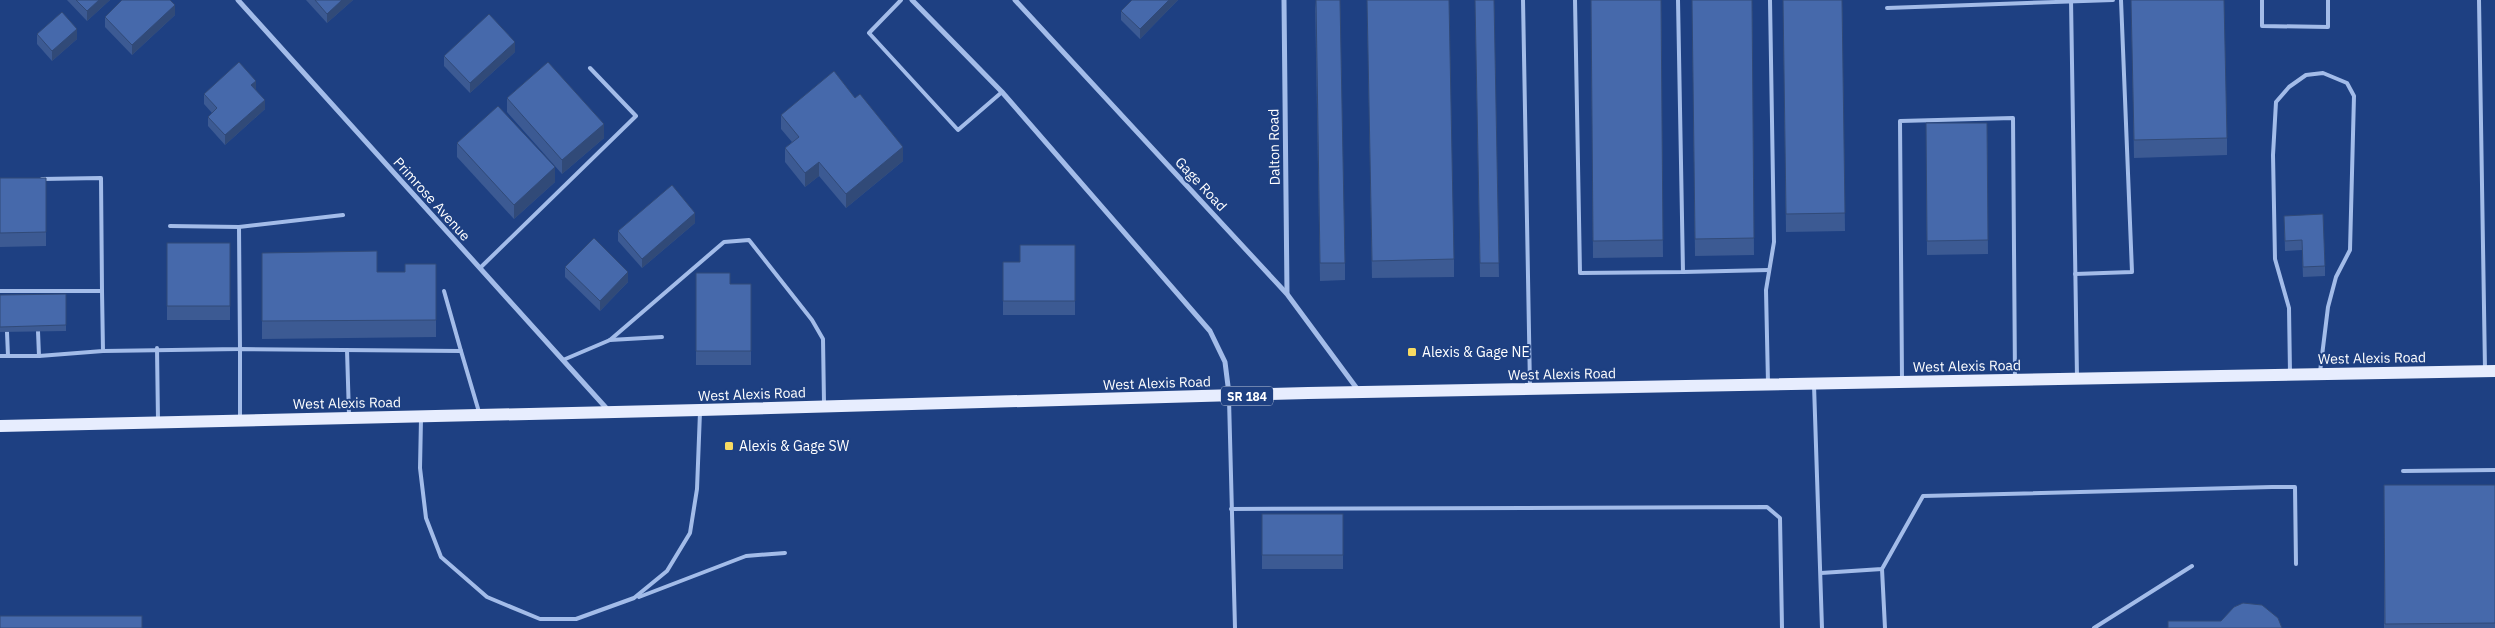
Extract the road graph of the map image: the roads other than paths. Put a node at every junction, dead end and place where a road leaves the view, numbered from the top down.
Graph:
1 (248, 0) edge
2 (901, 0) edge
3 (912, 0) edge
4 (1015, 0) edge
5 (1284, 0) edge
6 (1523, 0) edge
7 (1575, 0) edge
8 (1678, 0) edge
9 (1770, 0) edge
10 (2071, 0) edge
11 (2113, 0) edge
12 (2121, 0) edge
13 (2262, 0) edge
14 (2328, 0) edge
15 (2479, 0) edge
16 (240, 2) edge
17 (1887, 8) dead end
18 (590, 68) dead end
19 (1002, 92) junction
20 (37, 179) edge
21 (343, 215) dead end
22 (170, 226) dead end
23 (239, 227) junction
24 (480, 268) junction
25 (1769, 270) junction
26 (1683, 272) junction
27 (2075, 274) junction
28 (0, 291) edge
29 (6, 291) junction
30 (37, 291) junction
31 (102, 291) junction
32 (444, 291) dead end
33 (1287, 294) junction
34 (6, 300) edge
35 (37, 300) edge
36 (38, 331) edge
37 (7, 332) edge
38 (662, 337) dead end
39 (610, 340) junction
40 (157, 348) junction
41 (240, 349) junction
42 (347, 350) junction
43 (103, 351) junction
44 (461, 351) junction
45 (0, 356) edge
46 (8, 356) junction
47 (39, 356) junction
48 (563, 360) junction
49 (2490, 371) edge
50 (2320, 374) junction
51 (2290, 375) junction
52 (2077, 379) junction
53 (2015, 380) junction
54 (1902, 383) junction
55 (1814, 384) junction
56 (1768, 385) junction
57 (1530, 389) junction
58 (1360, 393) junction
59 (1229, 396) junction
60 (824, 407) junction
61 (700, 410) junction
62 (610, 412) junction
63 (480, 415) junction
64 (421, 417) junction
65 (349, 418) junction
66 (240, 420) junction
67 (158, 422) junction
68 (0, 426) edge
69 (2495, 470) edge
70 (2402, 471) dead end
71 (1231, 508) junction
72 (785, 553) dead end
73 (2296, 564) dead end
74 (2192, 566) dead end
75 (1882, 569) junction
76 (1821, 573) junction
77 (634, 598) junction
78 (1235, 628) edge
79 (1782, 628) edge
80 (1822, 628) edge
81 (1885, 628) edge
82 (2094, 628) edge

1 - 16 street
2 - 19 lane
3 - 19 street
4 - 33 street, Gage Road
5 - 33 street, Dalton Road
6 - 57 lane
7 - 26 lane
8 - 26 lane
9 - 25 lane
10 - 11 lane
10 - 17 lane
10 - 27 lane
12 - 27 lane
13 - 14 lane
15 - 49 lane
16 - 24 street, Primrose Avenue
18 - 24 lane
19 - 59 street
20 - 31 lane
21 - 23 lane
22 - 23 lane
23 - 41 lane
24 - 48 street, Primrose Avenue
25 - 26 lane
25 - 56 lane
27 - 52 lane
28 - 29 lane
29 - 30 lane
29 - 34 lane
30 - 31 lane
30 - 35 lane
31 - 43 lane
32 - 44 lane
33 - 58 street, Gage Road
36 - 47 lane
37 - 46 lane
38 - 39 lane
39 - 48 lane
39 - 60 lane
40 - 41 lane
40 - 43 lane
40 - 67 lane
41 - 42 lane
41 - 66 lane
42 - 44 lane
42 - 65 lane
43 - 47 lane
44 - 63 lane
45 - 46 lane
46 - 47 lane
48 - 62 street, Primrose Avenue
49 - 50 main road, West Alexis Road / SR 184
50 - 51 main road, West Alexis Road / SR 184
50 - 51 lane
51 - 52 main road, West Alexis Road / SR 184
52 - 53 main road, West Alexis Road / SR 184
53 - 54 main road, West Alexis Road / SR 184
53 - 54 lane
54 - 55 main road, West Alexis Road / SR 184
55 - 56 main road, West Alexis Road / SR 184
55 - 76 lane
56 - 57 main road, West Alexis Road / SR 184
57 - 58 main road, West Alexis Road / SR 184
58 - 59 main road, West Alexis Road / SR 184
59 - 60 main road, West Alexis Road / SR 184
59 - 71 lane
60 - 61 main road, West Alexis Road / SR 184
61 - 62 main road, West Alexis Road / SR 184
61 - 77 lane
62 - 63 main road, West Alexis Road / SR 184
63 - 64 main road, West Alexis Road / SR 184
64 - 65 main road, West Alexis Road / SR 184
64 - 77 lane
65 - 66 main road, West Alexis Road / SR 184
66 - 67 main road, West Alexis Road / SR 184
67 - 68 main road, West Alexis Road / SR 184
69 - 70 lane
71 - 78 lane
71 - 79 lane
72 - 77 lane
73 - 75 lane
74 - 82 lane
75 - 76 lane
75 - 81 lane
76 - 80 lane

